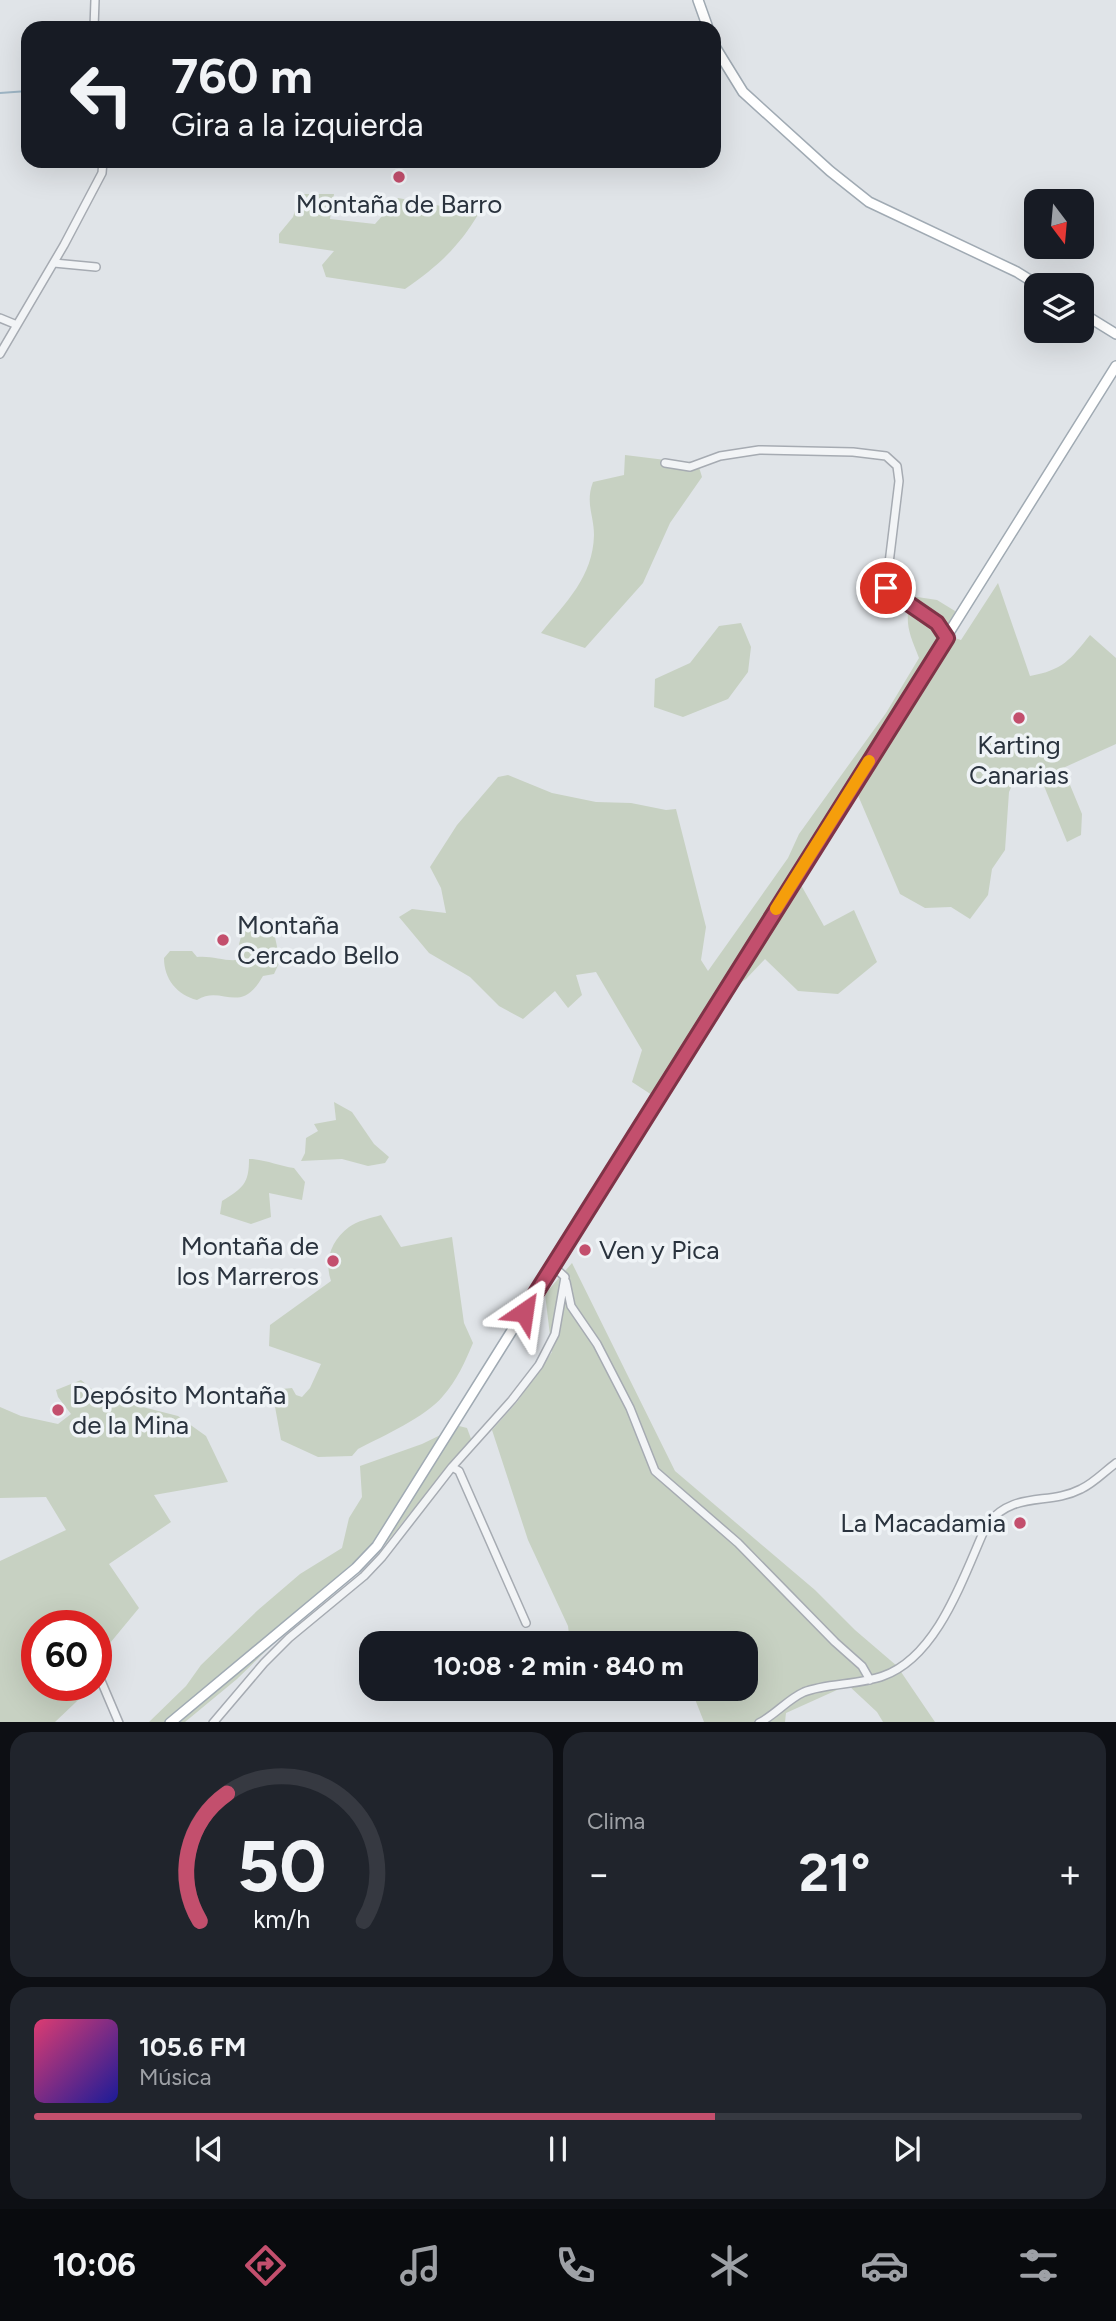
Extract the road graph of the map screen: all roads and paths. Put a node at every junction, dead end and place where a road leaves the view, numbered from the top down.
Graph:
1 (95, 0) edge
2 (698, 0) edge
3 (94, 21) edge
4 (706, 21) edge
5 (721, 56) edge
6 (102, 168) edge
7 (54, 263) junction
8 (96, 267) dead end
9 (1024, 276) edge
10 (0, 318) edge
11 (1094, 320) edge
12 (18, 325) junction
13 (1116, 334) edge
14 (0, 354) edge
15 (1116, 366) edge
16 (665, 463) dead end
17 (947, 638) junction
18 (553, 1266) junction
19 (565, 1277) junction
20 (1116, 1463) edge
21 (452, 1467) junction
22 (526, 1623) dead end
23 (870, 1680) junction
24 (109, 1701) edge
25 (118, 1722) edge
26 (171, 1722) edge
27 (214, 1722) edge
28 (760, 1722) edge

1 - 3 street
2 - 4 main road
5 - 9 main road
6 - 7 street
7 - 8 street
7 - 12 street
10 - 12 street
11 - 13 main road
12 - 14 street
15 - 17 main road
16 - 17 street
17 - 18 main road
18 - 19 street
18 - 26 main road
19 - 21 street
19 - 23 street
20 - 23 street
21 - 22 street
21 - 27 street
23 - 28 street
24 - 25 street

